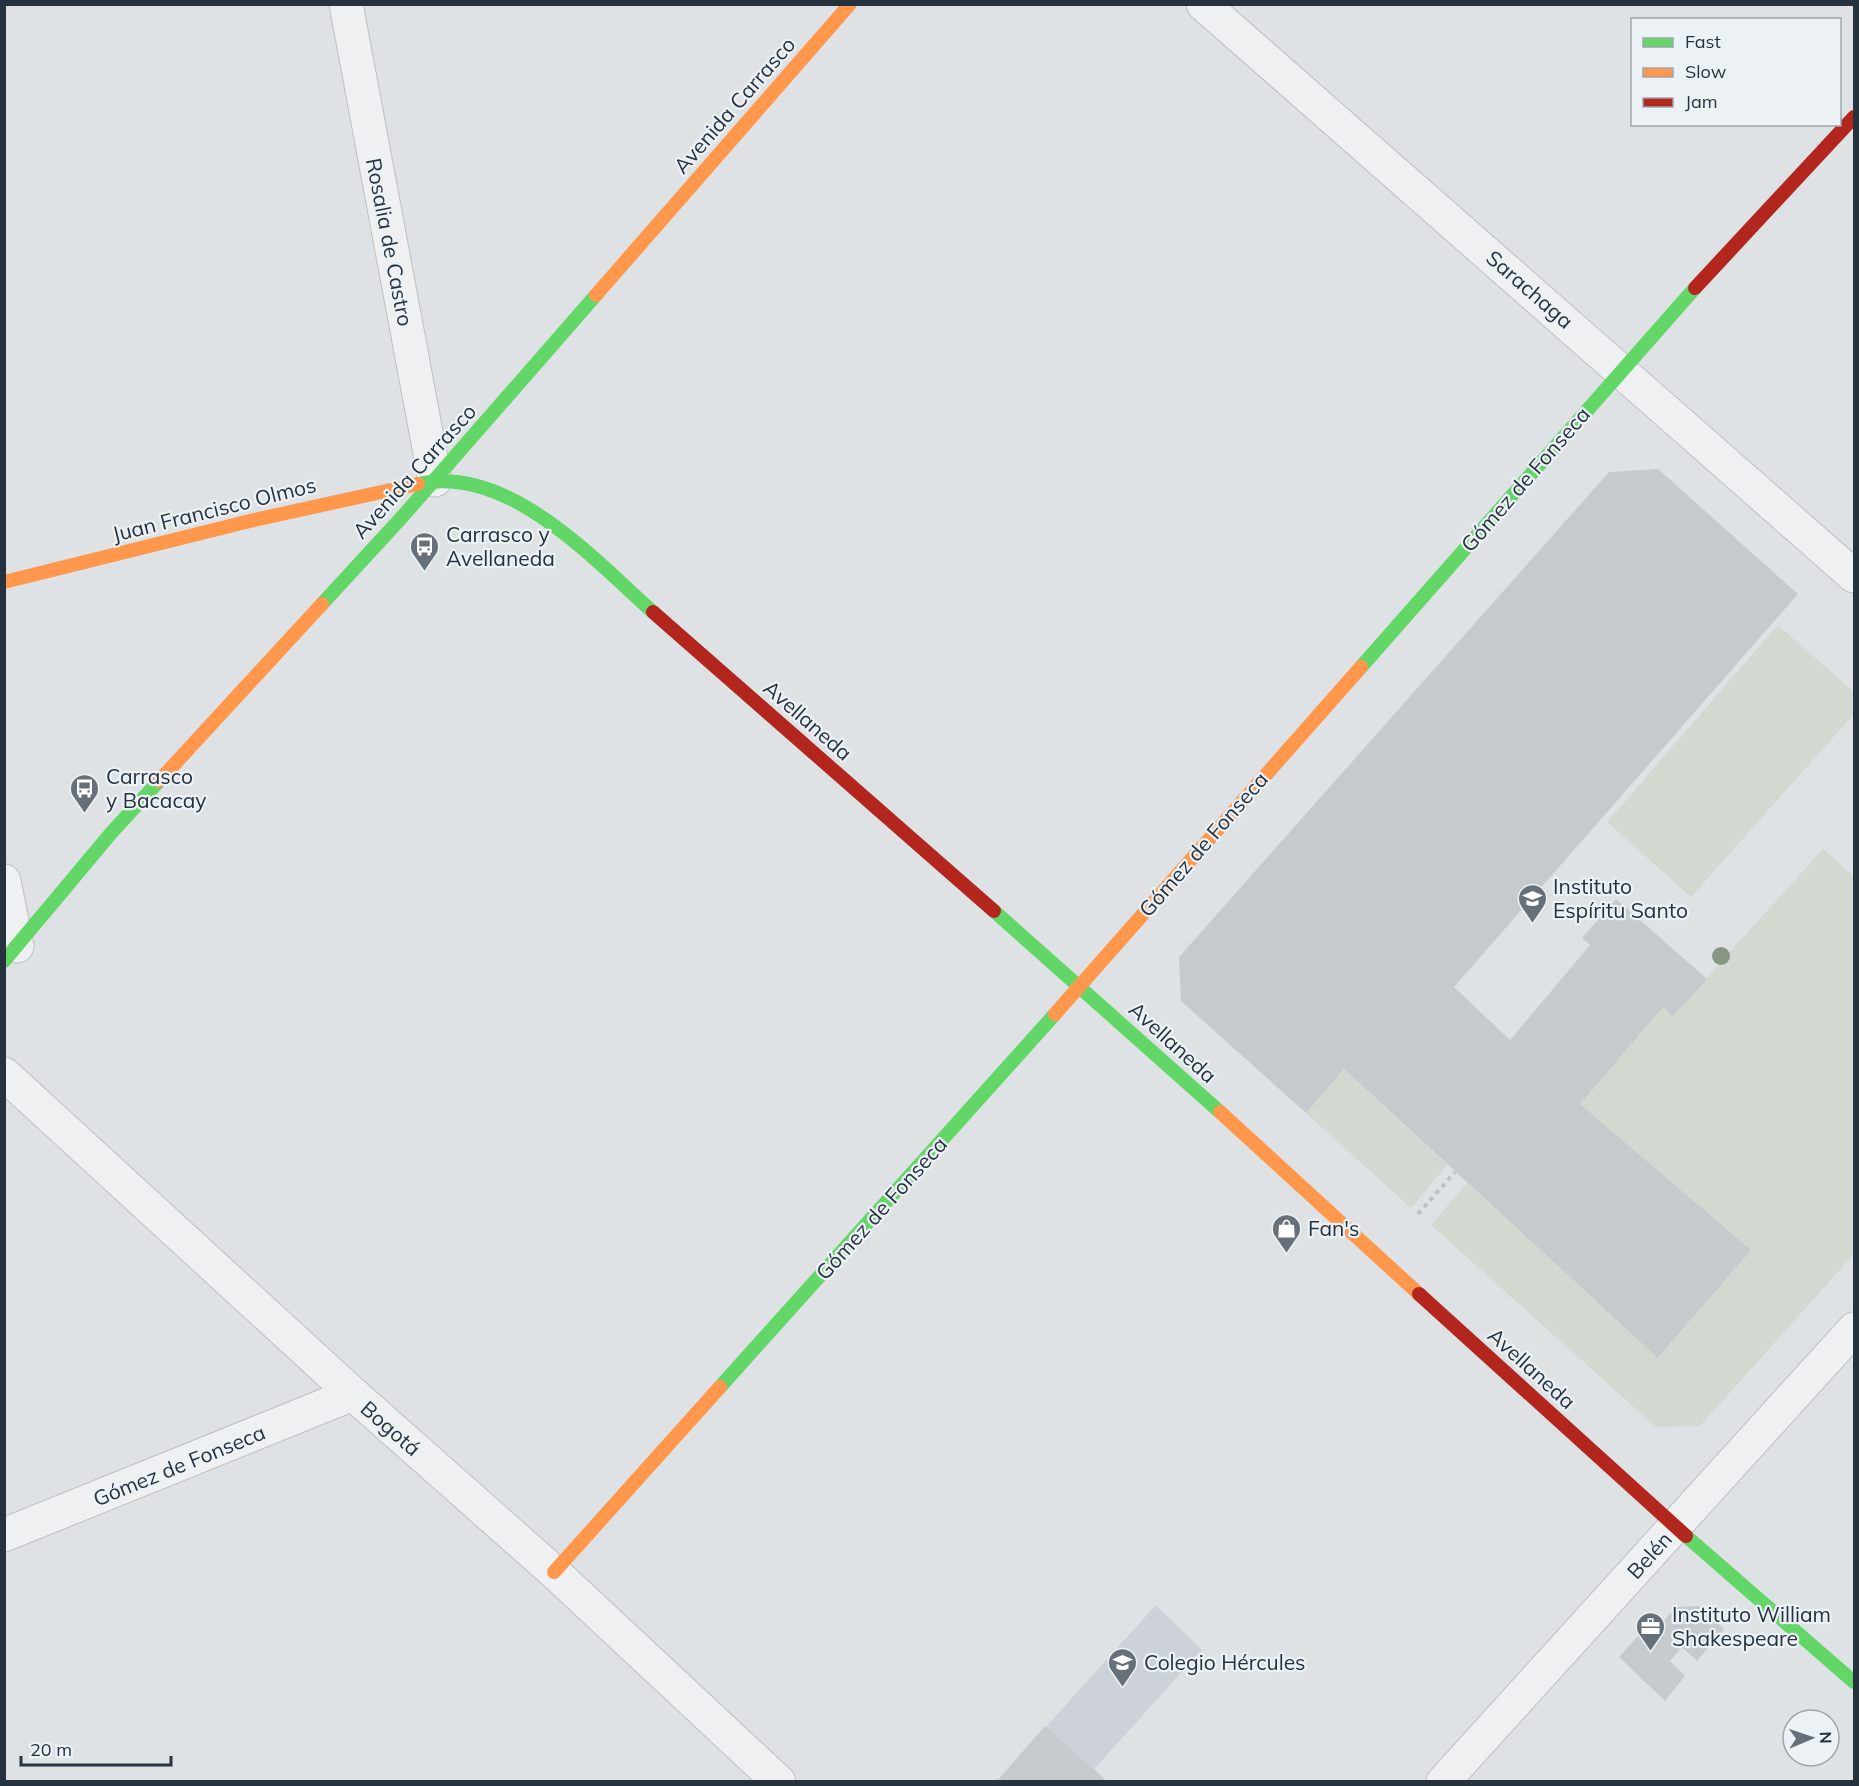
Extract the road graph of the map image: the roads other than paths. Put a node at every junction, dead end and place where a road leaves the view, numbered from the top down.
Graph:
1 (346, 4) edge
2 (850, 4) edge
3 (1203, 4) edge
4 (1854, 117) edge
5 (1621, 371) junction
6 (435, 480) junction
7 (1854, 576) edge
8 (4, 582) edge
9 (4, 881) edge
10 (11, 954) edge
11 (1079, 987) junction
12 (4, 1074) edge
13 (1854, 1329) edge
14 (353, 1394) junction
15 (1675, 1527) junction
16 (4, 1535) edge
17 (554, 1572) junction
18 (1854, 1682) edge
19 (727, 1735) junction
20 (742, 1782) edge
21 (779, 1782) edge
22 (1443, 1782) edge

1 - 6 street, Rosalia de Castro
2 - 6 street, Avenida Carrasco
3 - 5 street, Sarachaga
4 - 5 street, Gómez de Fonseca
5 - 7 street, Sarachaga
5 - 11 street, Gómez de Fonseca
6 - 8 street, Juan Francisco Olmos
6 - 10 street, Avenida Carrasco
6 - 11 street, Avellaneda
9 - 10 street
11 - 15 street, Avellaneda
11 - 17 street, Gómez de Fonseca
12 - 14 street, Bogotá
13 - 15 street, Belén
14 - 16 street, Gómez de Fonseca
14 - 17 street, Bogotá
15 - 18 street, Avellaneda
15 - 22 street, Belén
17 - 19 street, Bogotá
19 - 20 street
19 - 21 street, Bogotá

